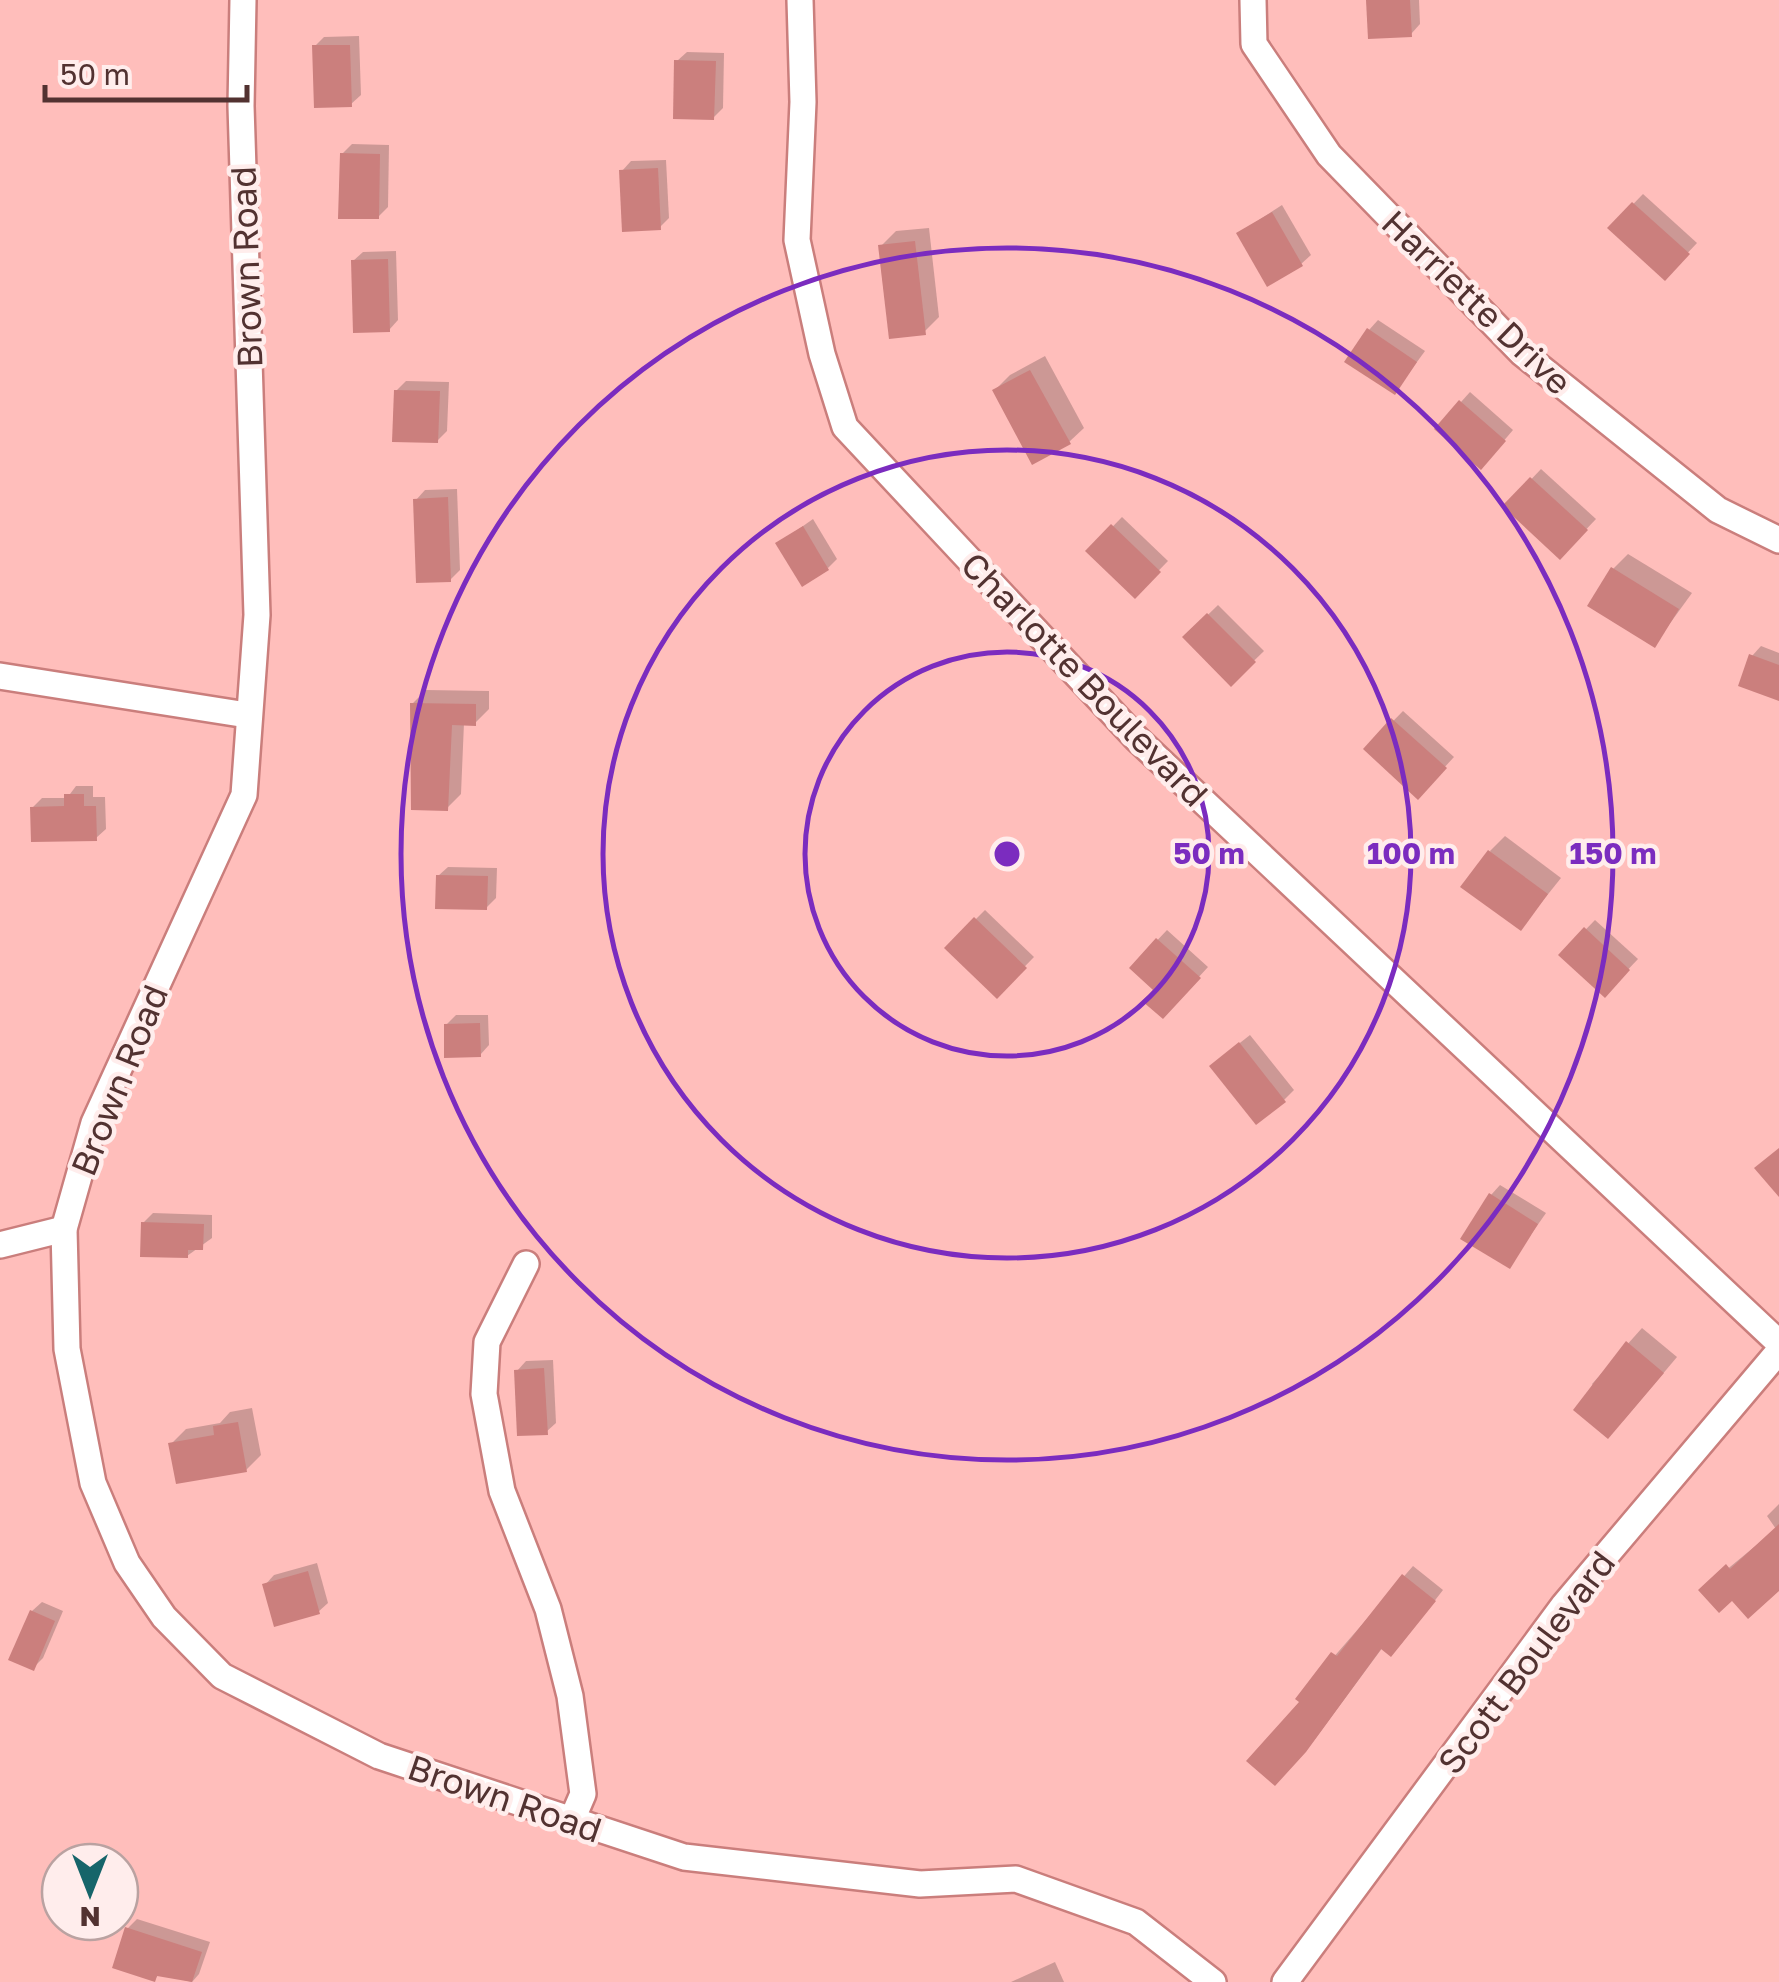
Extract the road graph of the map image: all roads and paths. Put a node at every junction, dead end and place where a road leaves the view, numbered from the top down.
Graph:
1 (242, 0) edge
2 (800, 0) edge
3 (1253, 0) edge
4 (1779, 540) edge
5 (0, 676) edge
6 (247, 715) junction
7 (64, 1230) junction
8 (0, 1245) edge
9 (526, 1264) dead end
10 (1779, 1347) edge
11 (571, 1822) junction
12 (1212, 1982) edge
13 (1284, 1982) edge

1 - 6 street, Brown Road
2 - 10 street, Charlotte Boulevard
3 - 4 street, Harriette Drive
5 - 6 street
6 - 7 street, Brown Road
7 - 8 street
7 - 11 street, Brown Road
9 - 11 street
10 - 13 street, Scott Boulevard
11 - 12 street, Brown Road

